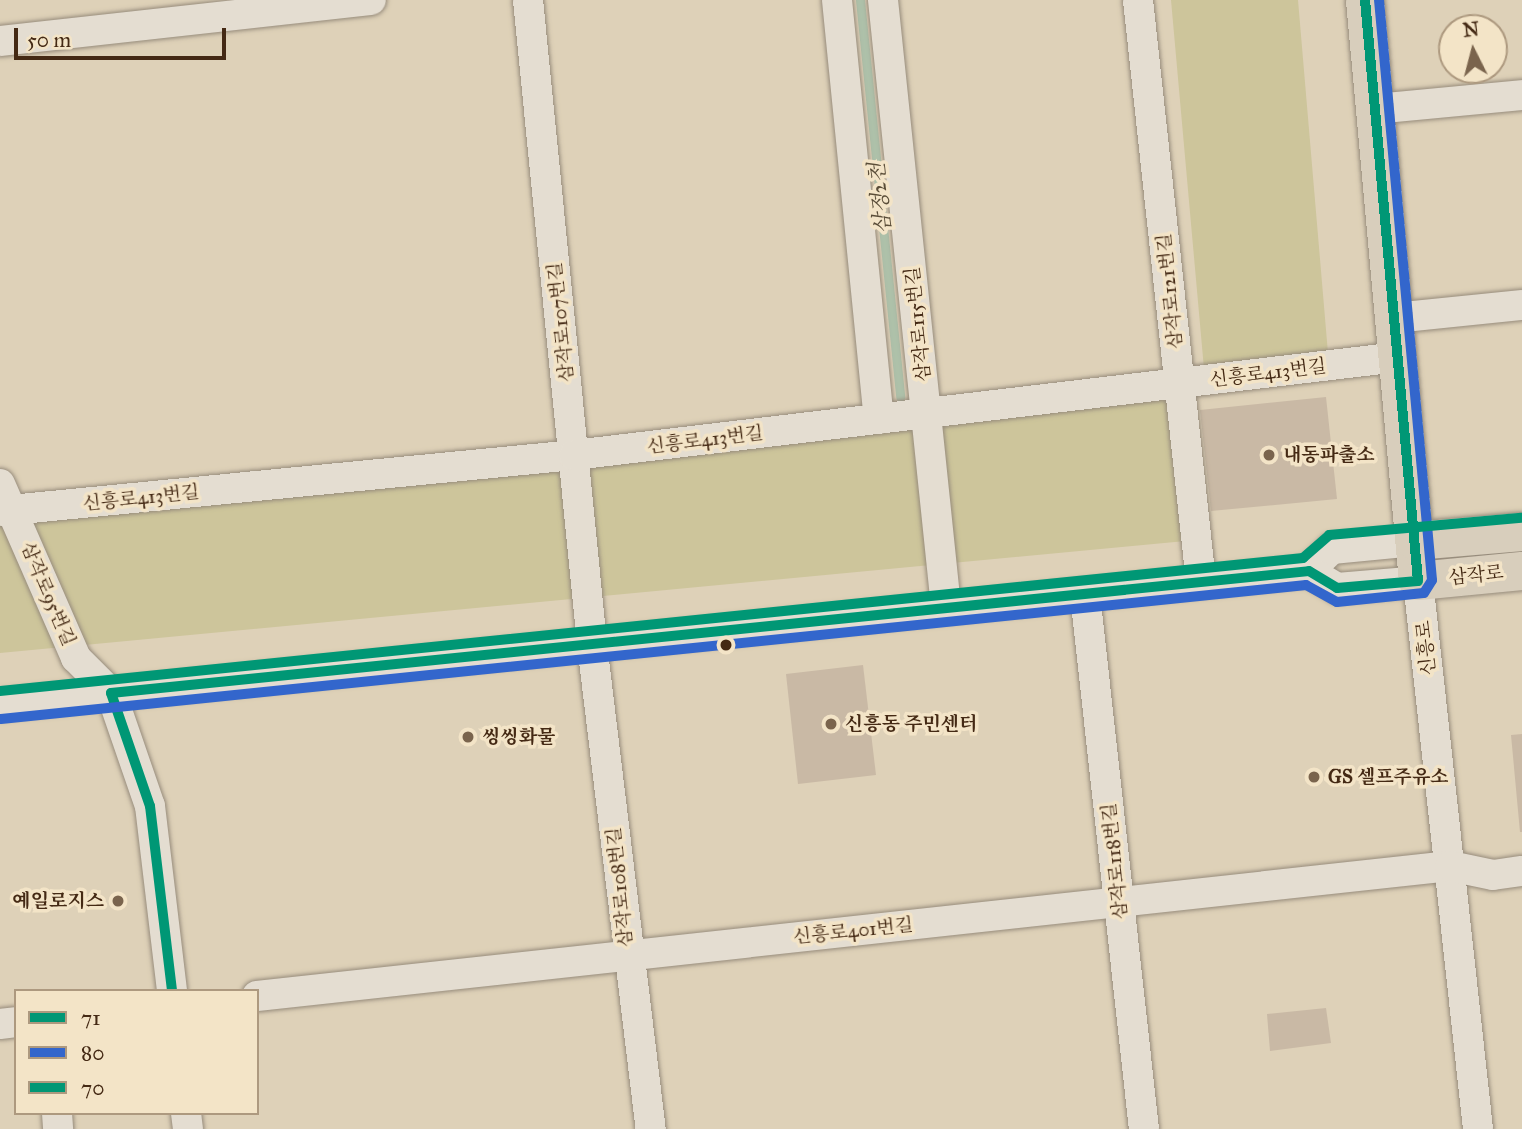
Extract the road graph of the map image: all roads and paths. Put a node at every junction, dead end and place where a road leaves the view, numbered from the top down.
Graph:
1 (370, 0) edge
2 (528, 0) edge
3 (837, 0) edge
4 (883, 0) edge
5 (1138, 0) edge
6 (1365, 0) edge
7 (204, 9) edge
8 (0, 41) edge
9 (1522, 95) edge
10 (1375, 109) junction
11 (1522, 304) edge
12 (1394, 318) junction
13 (1398, 357) junction
14 (1180, 383) junction
15 (927, 413) junction
16 (879, 419) junction
17 (574, 455) junction
18 (4, 502) edge
19 (1522, 531) edge
20 (1415, 541) junction
21 (1522, 570) edge
22 (1309, 571) junction
23 (1419, 581) junction
24 (1200, 582) junction
25 (1085, 594) junction
26 (946, 607) junction
27 (592, 644) junction
28 (111, 693) junction
29 (0, 705) edge
30 (1450, 866) junction
31 (1522, 871) edge
32 (1119, 902) junction
33 (628, 956) junction
34 (172, 989) edge
35 (259, 996) edge
36 (651, 1129) edge
37 (1144, 1129) edge
38 (1478, 1129) edge

1 - 7 street
2 - 17 street, 삼작로107번길
3 - 16 street
4 - 15 street, 삼작로115번길
5 - 14 street, 삼작로121번길
6 - 10 main road, 신흥로
7 - 8 street
9 - 10 street
10 - 12 main road, 신흥로
11 - 12 street
12 - 13 main road, 신흥로
13 - 14 street, 신흥로413번길
13 - 20 main road, 신흥로
14 - 15 street, 신흥로413번길
14 - 24 street, 삼작로121번길
15 - 16 street, 신흥로413번길
15 - 26 street, 삼작로115번길
16 - 17 street, 신흥로413번길
17 - 18 street, 신흥로413번길
17 - 27 street, 삼작로107번길
18 - 28 street, 삼작로95번길
19 - 20 main road, 삼작로
20 - 22 street, 삼작로
20 - 23 main road, 신흥로
21 - 23 main road, 삼작로
22 - 23 street, 삼작로
22 - 24 street
23 - 30 street, 신흥로
24 - 25 street
25 - 26 street
25 - 32 street, 삼작로118번길
26 - 27 street
27 - 28 street
27 - 33 street, 삼작로108번길
28 - 29 street
28 - 34 street
30 - 31 street, 신흥로401번길
30 - 32 street, 신흥로401번길
30 - 38 street, 신흥로
32 - 33 street, 신흥로401번길
32 - 37 street, 삼작로118번길
33 - 35 street, 신흥로401번길
33 - 36 street, 삼작로108번길

